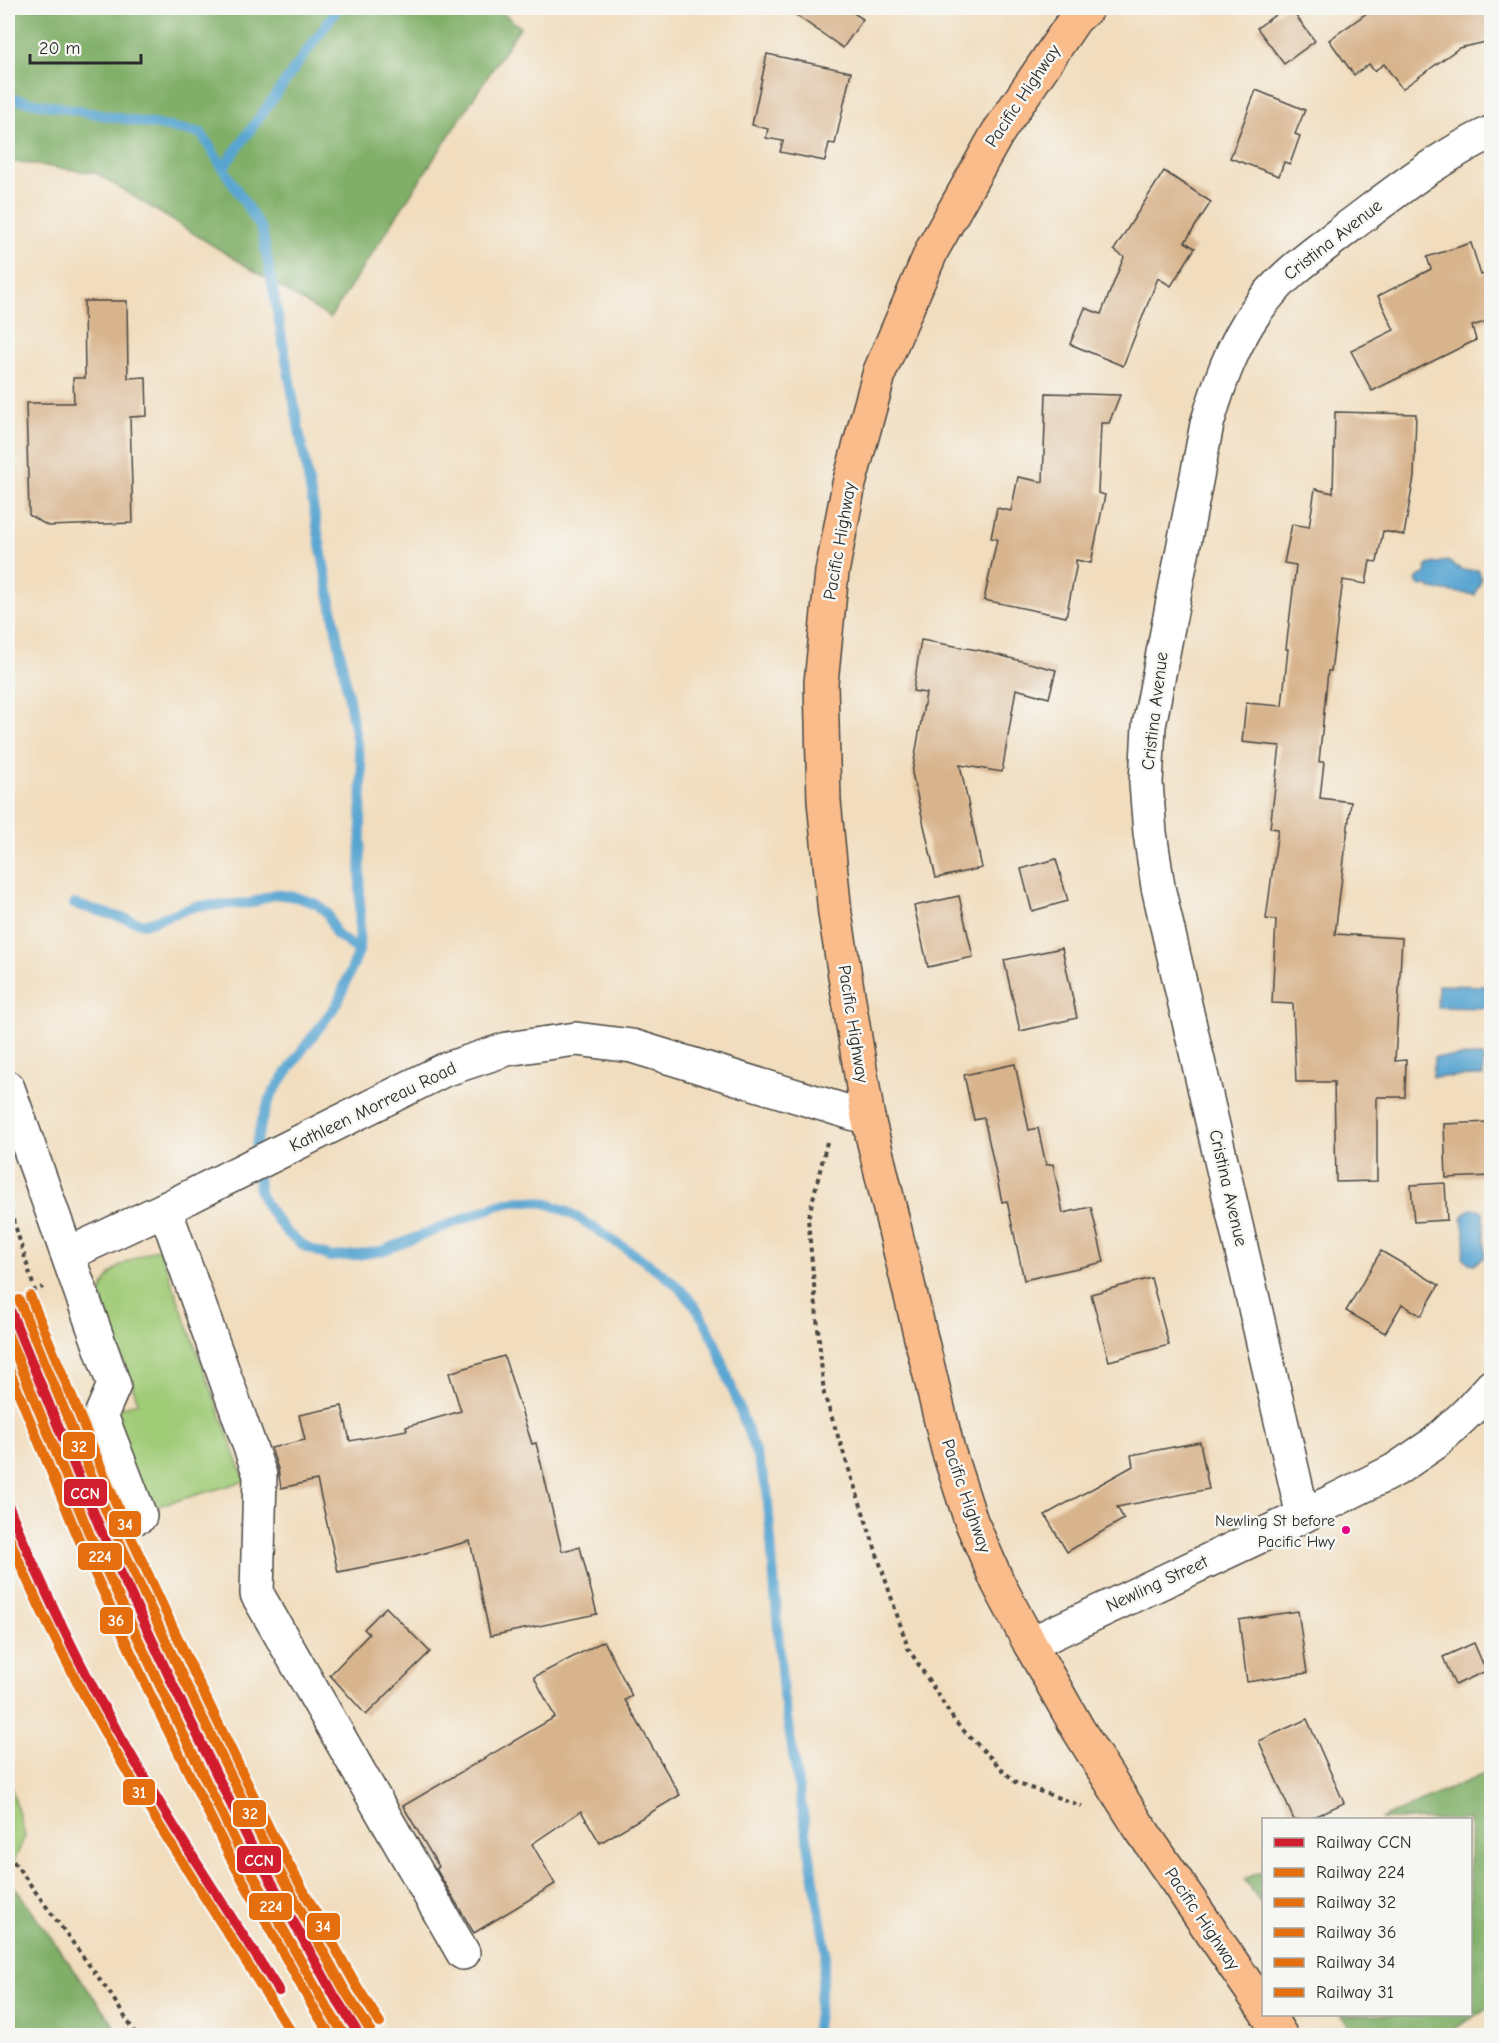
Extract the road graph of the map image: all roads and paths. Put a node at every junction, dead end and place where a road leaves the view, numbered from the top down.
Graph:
1 (1087, 8) edge
2 (1491, 132) edge
3 (8, 1088) edge
4 (835, 1109) junction
5 (868, 1118) junction
6 (8, 1202) edge
7 (165, 1209) junction
8 (68, 1254) junction
9 (35, 1291) dead end
10 (1491, 1386) edge
11 (140, 1516) dead end
12 (1303, 1516) junction
13 (1030, 1644) junction
14 (1083, 1806) dead end
15 (8, 1854) edge
16 (463, 1953) dead end
17 (1262, 2008) edge
18 (1268, 2016) edge
19 (137, 2036) edge
20 (1281, 2036) edge

1 - 5 main road, Pacific Highway
2 - 12 street, Cristina Avenue
3 - 8 street
4 - 5 street, Kathleen Morreau Road
4 - 7 street, Kathleen Morreau Road
4 - 14 path
5 - 13 main road, Pacific Highway
6 - 9 path
7 - 8 street, Kathleen Morreau Road
7 - 16 street
8 - 11 street
10 - 12 street, Newling Street
12 - 13 street, Newling Street
13 - 17 main road, Pacific Highway
15 - 19 path
18 - 20 main road

